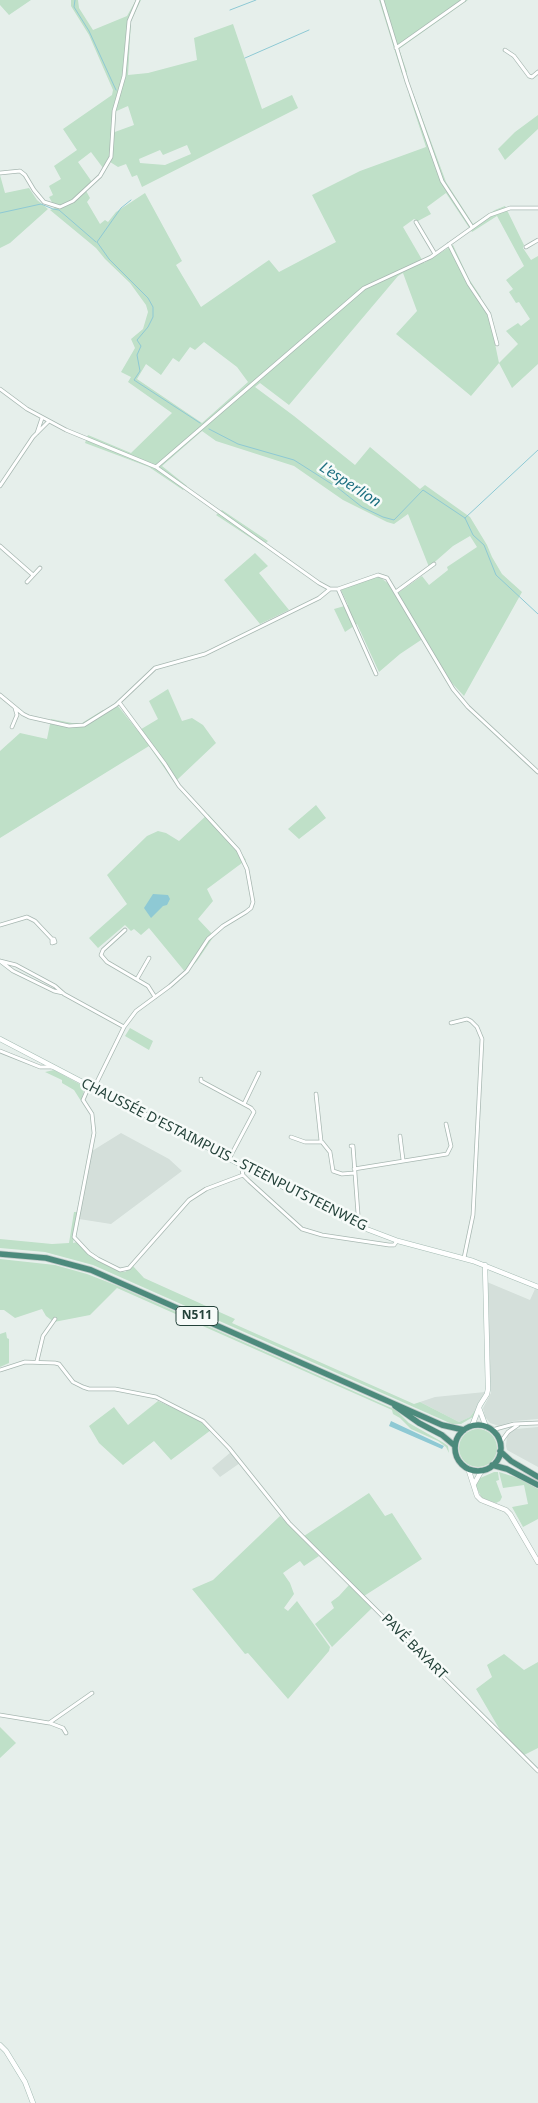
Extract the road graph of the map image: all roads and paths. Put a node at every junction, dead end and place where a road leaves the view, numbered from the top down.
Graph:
1 (138, 0) edge
2 (382, 0) edge
3 (464, 0) edge
4 (396, 48) junction
5 (505, 50) dead end
6 (538, 72) edge
7 (0, 173) edge
8 (538, 208) edge
9 (416, 222) dead end
10 (472, 227) junction
11 (538, 240) edge
12 (449, 244) junction
13 (526, 247) dead end
14 (435, 254) junction
15 (497, 344) dead end
16 (0, 389) edge
17 (42, 418) junction
18 (49, 421) junction
19 (37, 433) junction
20 (156, 467) junction
21 (0, 486) edge
22 (0, 546) edge
23 (434, 564) dead end
24 (40, 568) dead end
25 (33, 575) junction
26 (27, 582) dead end
27 (330, 589) junction
28 (338, 589) junction
29 (397, 592) junction
30 (376, 674) dead end
31 (0, 695) edge
32 (119, 702) junction
33 (14, 707) junction
34 (12, 727) dead end
35 (538, 772) edge
36 (0, 926) edge
37 (124, 930) dead end
38 (52, 939) dead end
39 (149, 958) dead end
40 (0, 961) edge
41 (137, 979) junction
42 (64, 994) junction
43 (156, 997) junction
44 (451, 1023) dead end
45 (124, 1027) junction
46 (0, 1039) edge
47 (0, 1051) edge
48 (54, 1067) junction
49 (259, 1073) dead end
50 (201, 1079) dead end
51 (92, 1086) junction
52 (316, 1094) dead end
53 (244, 1104) junction
54 (446, 1124) dead end
55 (400, 1136) dead end
56 (291, 1137) dead end
57 (321, 1141) junction
58 (351, 1146) dead end
59 (229, 1159) junction
60 (404, 1160) junction
61 (241, 1165) junction
62 (354, 1171) junction
63 (243, 1175) junction
64 (356, 1225) junction
65 (398, 1241) junction
66 (0, 1254) edge
67 (464, 1258) junction
68 (486, 1265) junction
69 (538, 1287) edge
70 (55, 1319) dead end
71 (36, 1361) junction
72 (0, 1370) edge
73 (387, 1400) junction
74 (479, 1408) junction
75 (538, 1424) edge
76 (518, 1425) junction
77 (472, 1426) junction
78 (486, 1427) junction
79 (464, 1430) junction
80 (492, 1430) junction
81 (500, 1443) junction
82 (455, 1446) junction
83 (500, 1451) junction
84 (492, 1465) junction
85 (468, 1468) junction
86 (482, 1470) junction
87 (538, 1477) edge
88 (538, 1485) edge
89 (474, 1486) junction
90 (538, 1562) edge
91 (92, 1693) dead end
92 (0, 1715) edge
93 (49, 1722) junction
94 (66, 1733) dead end
95 (538, 1771) edge
96 (0, 2046) edge
97 (33, 2103) edge

1 - 7 street
2 - 4 street
3 - 4 street
4 - 10 street
5 - 6 street
8 - 10 street
9 - 14 street
10 - 12 street
11 - 13 street
12 - 14 street
12 - 15 street
14 - 20 street
16 - 17 street
17 - 18 street
17 - 19 street
18 - 19 street
18 - 20 street
19 - 21 street
20 - 27 street
22 - 25 street
23 - 29 street
24 - 25 street
25 - 26 street
27 - 28 street
27 - 32 street
28 - 29 street
28 - 30 street
29 - 35 street
31 - 33 street
32 - 33 street
32 - 43 street
33 - 34 street
36 - 38 street
37 - 41 street
39 - 41 street
40 - 42 street
40 - 42 street
41 - 43 street
42 - 45 street
43 - 45 street
44 - 67 street
45 - 51 street
46 - 48 main road, CHAUSSÉE D'ESTAIMPUIS - STEENPUTSTEENWEG
47 - 48 street
48 - 51 main road, CHAUSSÉE D'ESTAIMPUIS - STEENPUTSTEENWEG
49 - 53 street
50 - 53 street
51 - 59 main road, CHAUSSÉE D'ESTAIMPUIS - STEENPUTSTEENWEG
51 - 63 street
52 - 57 street
53 - 59 street
54 - 60 street
55 - 60 street
56 - 57 street
57 - 62 street
58 - 62 street
59 - 61 main road, CHAUSSÉE D'ESTAIMPUIS - STEENPUTSTEENWEG
60 - 62 street
61 - 63 street
61 - 64 main road, CHAUSSÉE D'ESTAIMPUIS - STEENPUTSTEENWEG
62 - 64 street
63 - 65 street
64 - 65 main road, CHAUSSÉE D'ESTAIMPUIS - STEENPUTSTEENWEG
65 - 67 main road, CHAUSSÉE D'ESTAIMPUIS - STEENPUTSTEENWEG
66 - 73 highway, N511
67 - 68 main road, CHAUSSÉE D'ESTAIMPUIS - STEENPUTSTEENWEG
68 - 69 main road, CHAUSSÉE D'ESTAIMPUIS - STEENPUTSTEENWEG
68 - 74 main road
70 - 71 street
71 - 72 street
71 - 95 street, PAVÉ BAYART
73 - 79 highway, N511
73 - 82 highway, N511
74 - 77 main road
74 - 78 main road
75 - 76 street
76 - 80 street
76 - 81 street
77 - 78 highway
77 - 79 highway
78 - 80 highway
79 - 82 highway
80 - 81 highway
81 - 83 highway
82 - 85 highway, N511
83 - 84 highway
83 - 87 highway
84 - 86 highway
84 - 88 highway
85 - 86 highway
85 - 89 main road
86 - 89 main road
89 - 90 main road
91 - 93 street
92 - 93 street
93 - 94 street
96 - 97 main road

